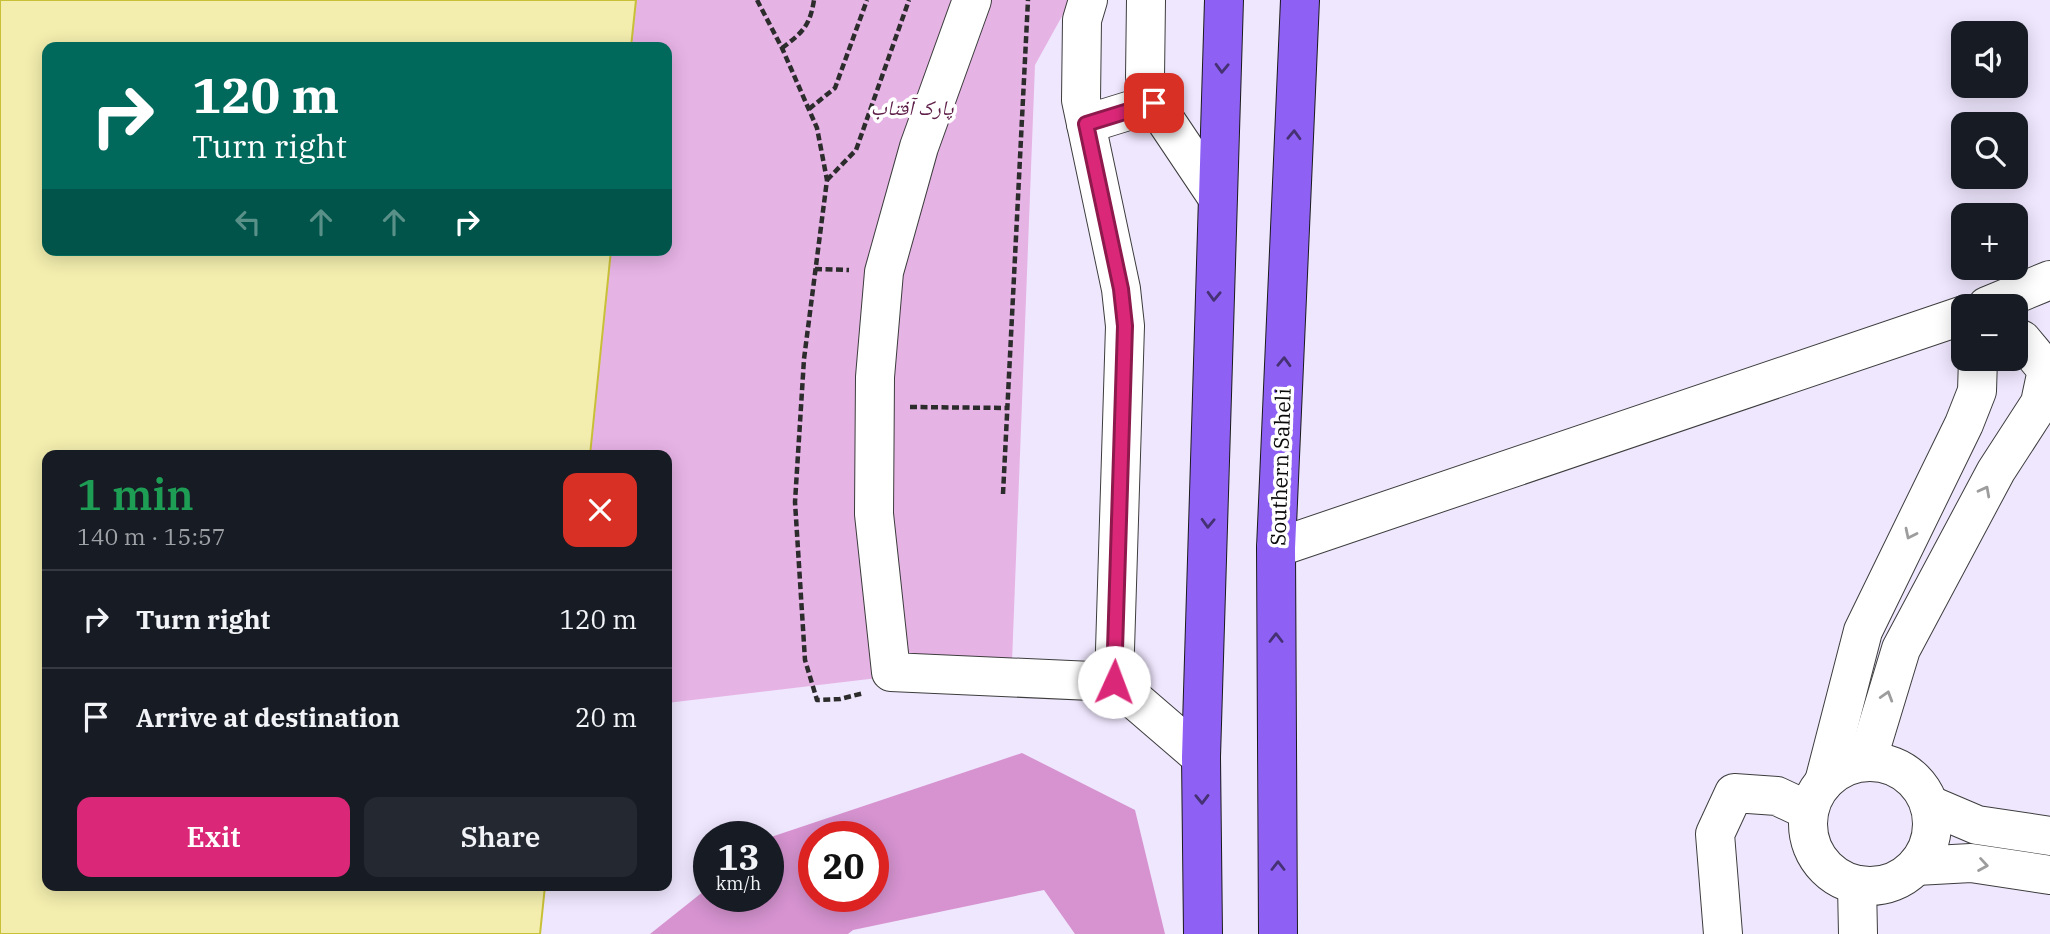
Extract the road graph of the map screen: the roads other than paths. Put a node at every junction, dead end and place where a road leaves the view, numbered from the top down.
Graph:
1 (972, 0) edge
2 (1088, 0) edge
3 (1146, 0) edge
4 (1224, 0) edge
5 (1300, 0) edge
6 (1154, 103) junction
7 (1086, 124) junction
8 (1217, 197) junction
9 (2050, 280) edge
10 (2016, 294) edge
11 (1951, 319) edge
12 (2028, 347) edge
13 (1978, 371) edge
14 (1276, 548) junction
15 (1114, 682) junction
16 (1201, 757) junction
17 (1867, 761) junction
18 (1817, 796) junction
19 (1930, 805) junction
20 (2050, 836) edge
21 (1916, 866) junction
22 (2050, 875) edge
23 (1857, 885) junction
24 (1203, 934) edge
25 (1278, 934) edge
26 (1723, 934) edge
27 (1858, 934) edge

1 - 15 street
2 - 7 street
3 - 6 street
4 -> 8 main road
14 -> 5 main road, Southern Saheli
6 - 7 street
6 - 8 street
7 - 15 street
8 -> 16 main road
9 - 10 street
11 - 14 street
17 -> 12 street
13 -> 18 street
25 -> 14 main road, Southern Saheli
15 - 16 street
16 -> 24 main road
17 - 18 street
17 - 19 street
18 - 23 street
18 - 26 street
19 - 20 street
19 - 21 street
21 -> 22 street
21 - 23 street
23 - 27 street

